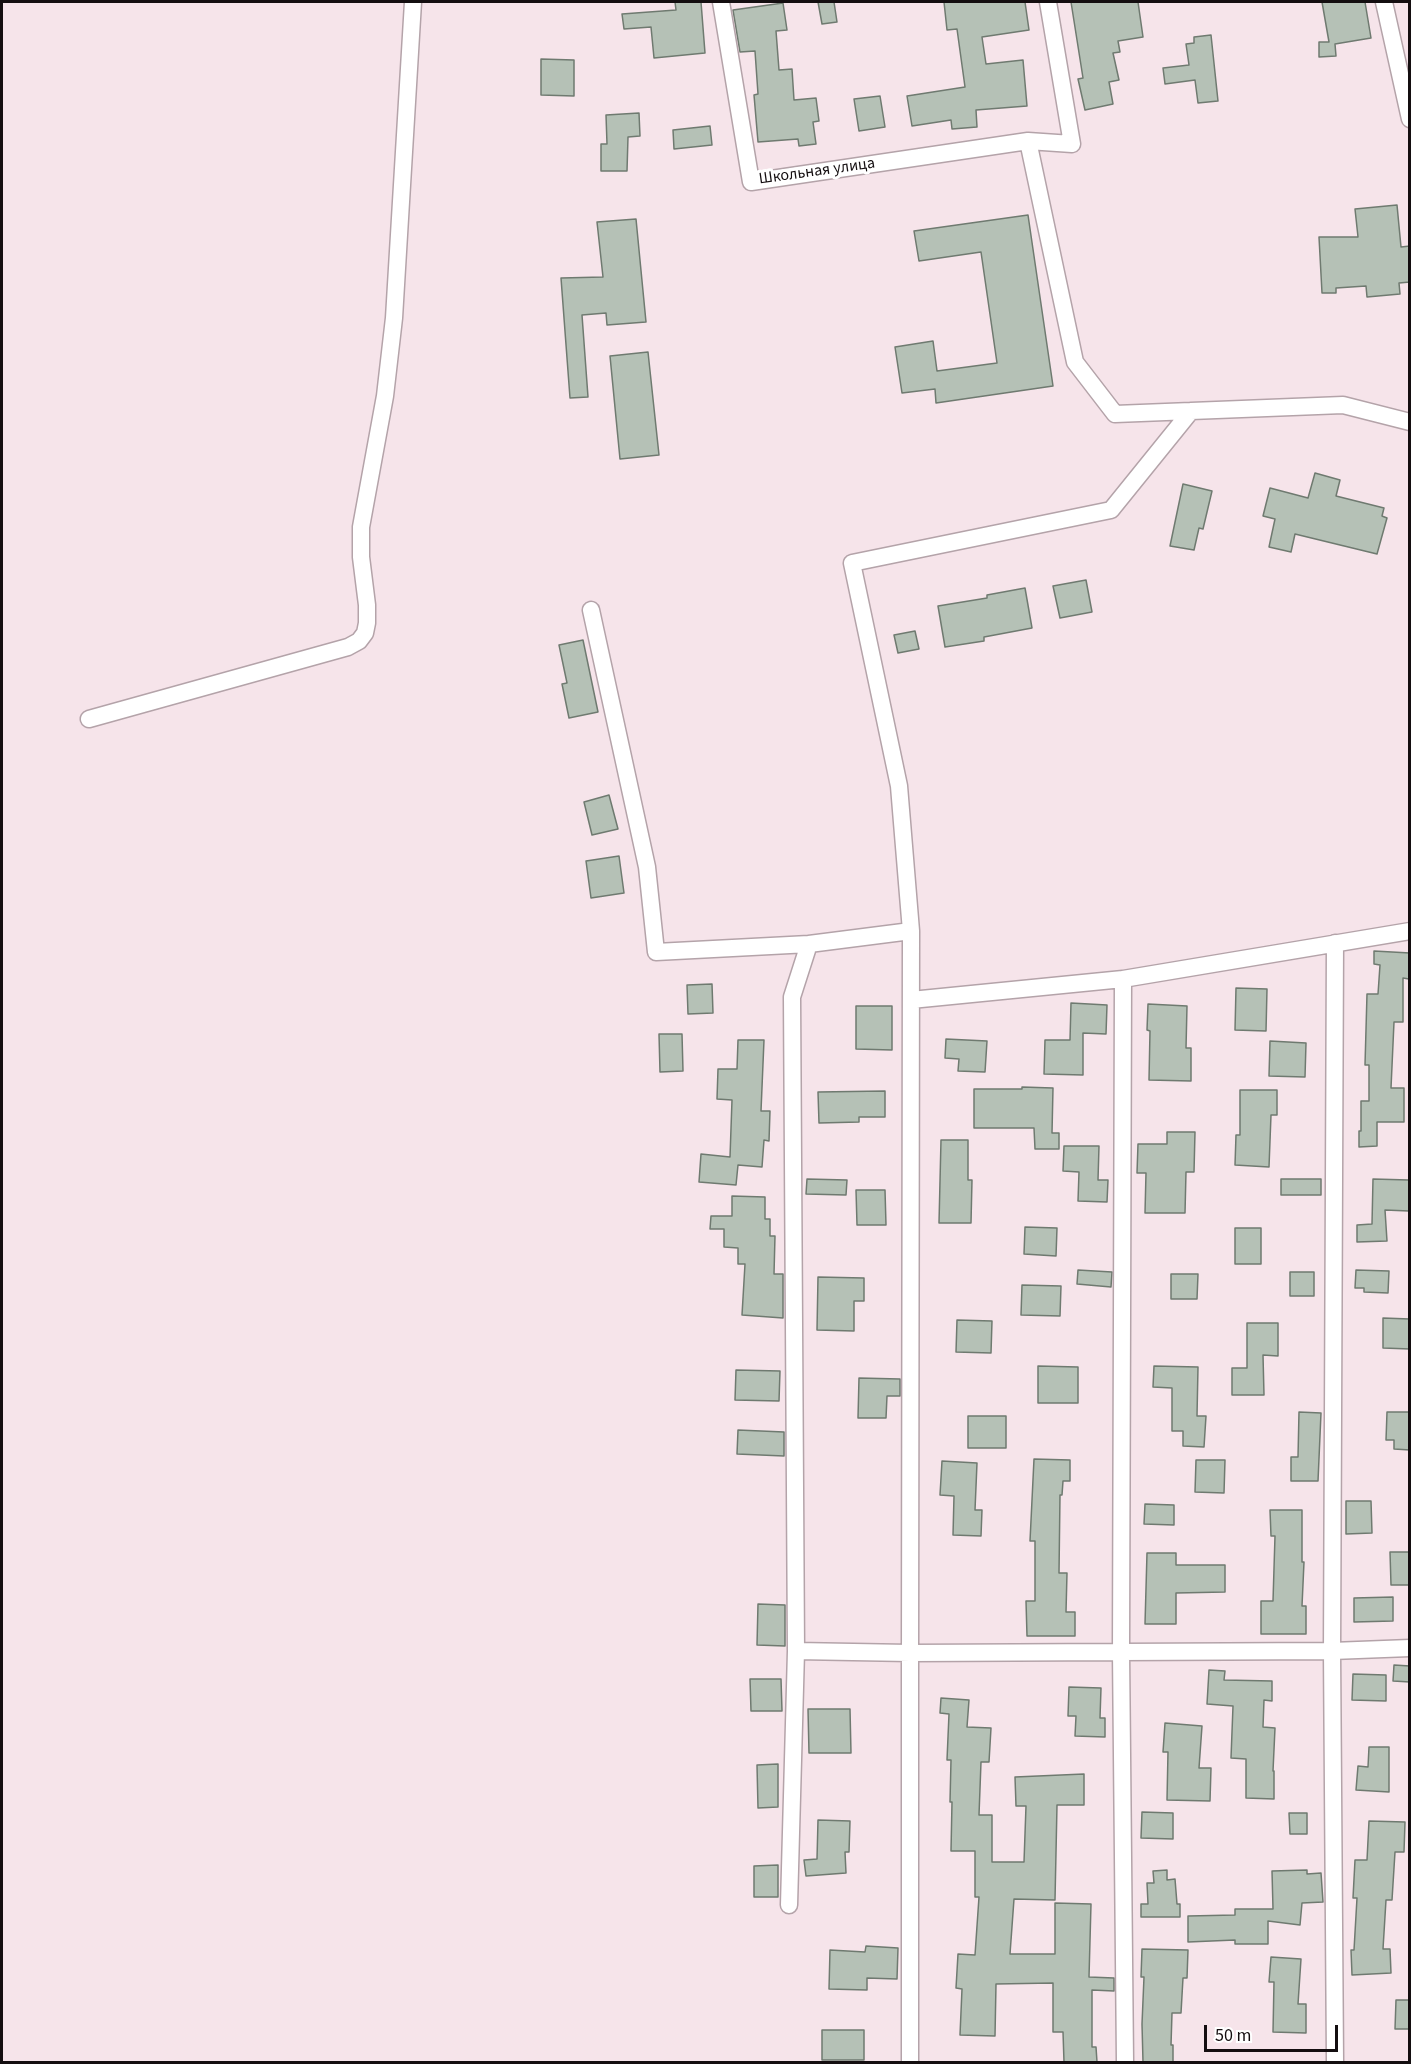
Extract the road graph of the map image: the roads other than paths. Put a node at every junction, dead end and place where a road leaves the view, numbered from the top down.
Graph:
1 (413, 2) edge
2 (721, 2) edge
3 (1048, 2) edge
4 (1384, 2) edge
5 (1410, 119) edge
6 (1028, 141) junction
7 (1191, 411) junction
8 (1410, 422) edge
9 (591, 610) dead end
10 (89, 719) dead end
11 (911, 931) junction
12 (1410, 931) edge
13 (1335, 943) junction
14 (809, 944) junction
15 (1123, 979) junction
16 (911, 1000) junction
17 (1410, 1648) edge
18 (1332, 1651) junction
19 (796, 1652) junction
20 (1121, 1652) junction
21 (910, 1653) junction
22 (789, 1905) dead end
23 (910, 2062) edge
24 (1125, 2062) edge
25 (1335, 2062) edge

1 - 10 street
2 - 6 street, Школьная улица
3 - 6 street
4 - 5 street
6 - 7 street
7 - 8 street
7 - 11 street
9 - 14 street
11 - 14 street
11 - 16 street
12 - 13 street
13 - 15 street
13 - 18 street
14 - 19 street
15 - 16 street
15 - 20 street
16 - 21 street
17 - 18 street
18 - 20 street
18 - 25 street
19 - 21 street
19 - 22 street
20 - 21 street
20 - 24 street
21 - 23 street

